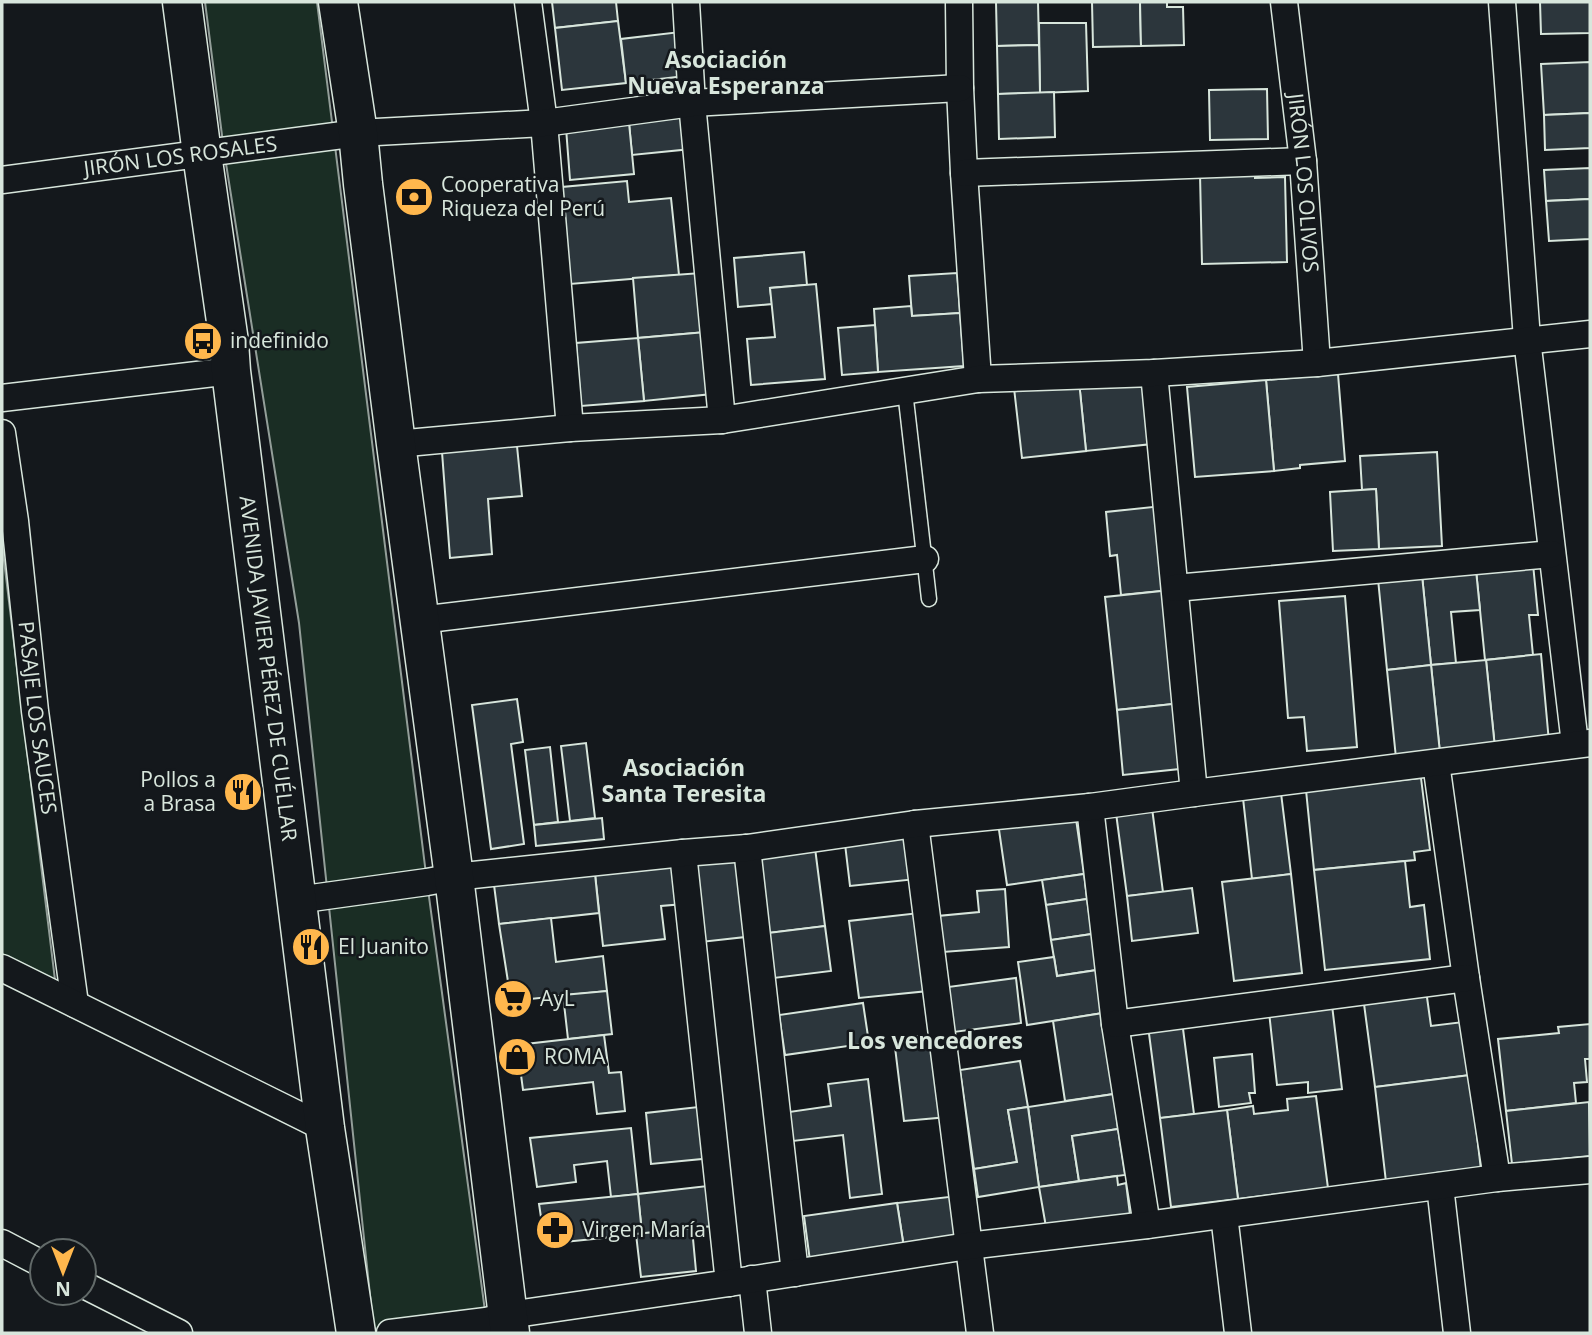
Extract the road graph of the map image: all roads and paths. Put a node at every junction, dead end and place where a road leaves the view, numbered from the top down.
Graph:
1 (182, 2) edge
2 (338, 2) edge
3 (528, 2) edge
4 (686, 2) edge
5 (959, 2) edge
6 (1284, 2) edge
7 (1502, 2) edge
8 (960, 88) junction
9 (692, 103) junction
10 (544, 123) junction
11 (358, 133) junction
12 (202, 154) junction
13 (1303, 161) junction
14 (964, 173) junction
15 (2, 180) edge
16 (1590, 334) edge
17 (1527, 340) junction
18 (1317, 363) junction
19 (231, 371) junction
20 (1154, 373) junction
21 (978, 379) junction
22 (905, 391) junction
23 (2, 398) edge
24 (722, 420) junction
25 (570, 428) junction
26 (2, 433) edge
27 (396, 444) junction
28 (1552, 554) junction
29 (925, 559) junction
30 (1175, 588) junction
31 (929, 599) dead end
32 (420, 620) junction
33 (1582, 744) edge
34 (1436, 763) junction
35 (1194, 793) junction
36 (1090, 807) junction
37 (915, 824) junction
38 (747, 848) junction
39 (683, 853) junction
40 (454, 877) junction
41 (297, 900) junction
42 (2, 968) edge
43 (1466, 978) junction
44 (75, 1004) junction
45 (1115, 1024) junction
46 (325, 1128) junction
47 (1590, 1170) edge
48 (1497, 1178) junction
49 (1440, 1186) junction
50 (1224, 1215) junction
51 (1147, 1225) junction
52 (2, 1243) edge
53 (968, 1246) junction
54 (28, 1257) edge
55 (795, 1273) junction
56 (740, 1281) junction
57 (98, 1292) edge
58 (510, 1324) edge
59 (179, 1333) edge
60 (356, 1333) edge
61 (390, 1333) edge
62 (758, 1333) edge
63 (980, 1333) edge
64 (1238, 1333) edge
65 (1457, 1333) edge

1 - 12 highway, AVENIDA JAVIER PÉREZ DE CUÉLLAR
2 - 11 highway
3 - 10 street
4 - 9 street
5 - 8 street
6 - 13 street, JIRÓN LOS OLIVOS
7 - 17 street
8 - 9 street, JIRÓN LOS ROSALES
8 - 14 street
9 - 10 street, JIRÓN LOS ROSALES
9 - 24 street
10 - 11 street, JIRÓN LOS ROSALES
10 - 25 street
11 - 12 street, JIRÓN LOS ROSALES
11 - 27 highway
12 - 15 street, JIRÓN LOS ROSALES
12 - 19 highway, AVENIDA JAVIER PÉREZ DE CUÉLLAR
13 - 14 street
13 - 18 street, JIRÓN LOS OLIVOS
14 - 21 street
16 - 17 street
17 - 18 street
17 - 28 street
18 - 20 street
19 - 23 street
19 - 41 highway, AVENIDA JAVIER PÉREZ DE CUÉLLAR
20 - 21 street
20 - 30 street
21 - 22 street
22 - 24 street
22 - 29 lane
24 - 25 street
25 - 27 street
26 - 44 street, PASAJE LOS SAUCES
27 - 32 highway
28 - 30 street
28 - 33 street
29 - 31 lane
29 - 32 street
30 - 35 street
32 - 40 highway
33 - 34 street
34 - 35 street
34 - 43 street
35 - 36 street
36 - 37 street
36 - 45 street
37 - 38 street
37 - 53 street
38 - 39 street
38 - 55 street
39 - 40 street
39 - 56 street
40 - 41 street
40 - 58 highway
41 - 46 highway, AVENIDA JAVIER PÉREZ DE CUÉLLAR
42 - 44 street
43 - 45 street
43 - 48 street
44 - 46 street
45 - 51 street
46 - 60 highway, AVENIDA JAVIER PÉREZ DE CUÉLLAR
47 - 48 street
48 - 49 street
49 - 50 street
49 - 65 street
50 - 51 street
50 - 64 street
51 - 53 street
52 - 54 street
53 - 55 street
53 - 63 street
55 - 56 street
56 - 58 street
56 - 62 street
57 - 59 street
58 - 61 street

